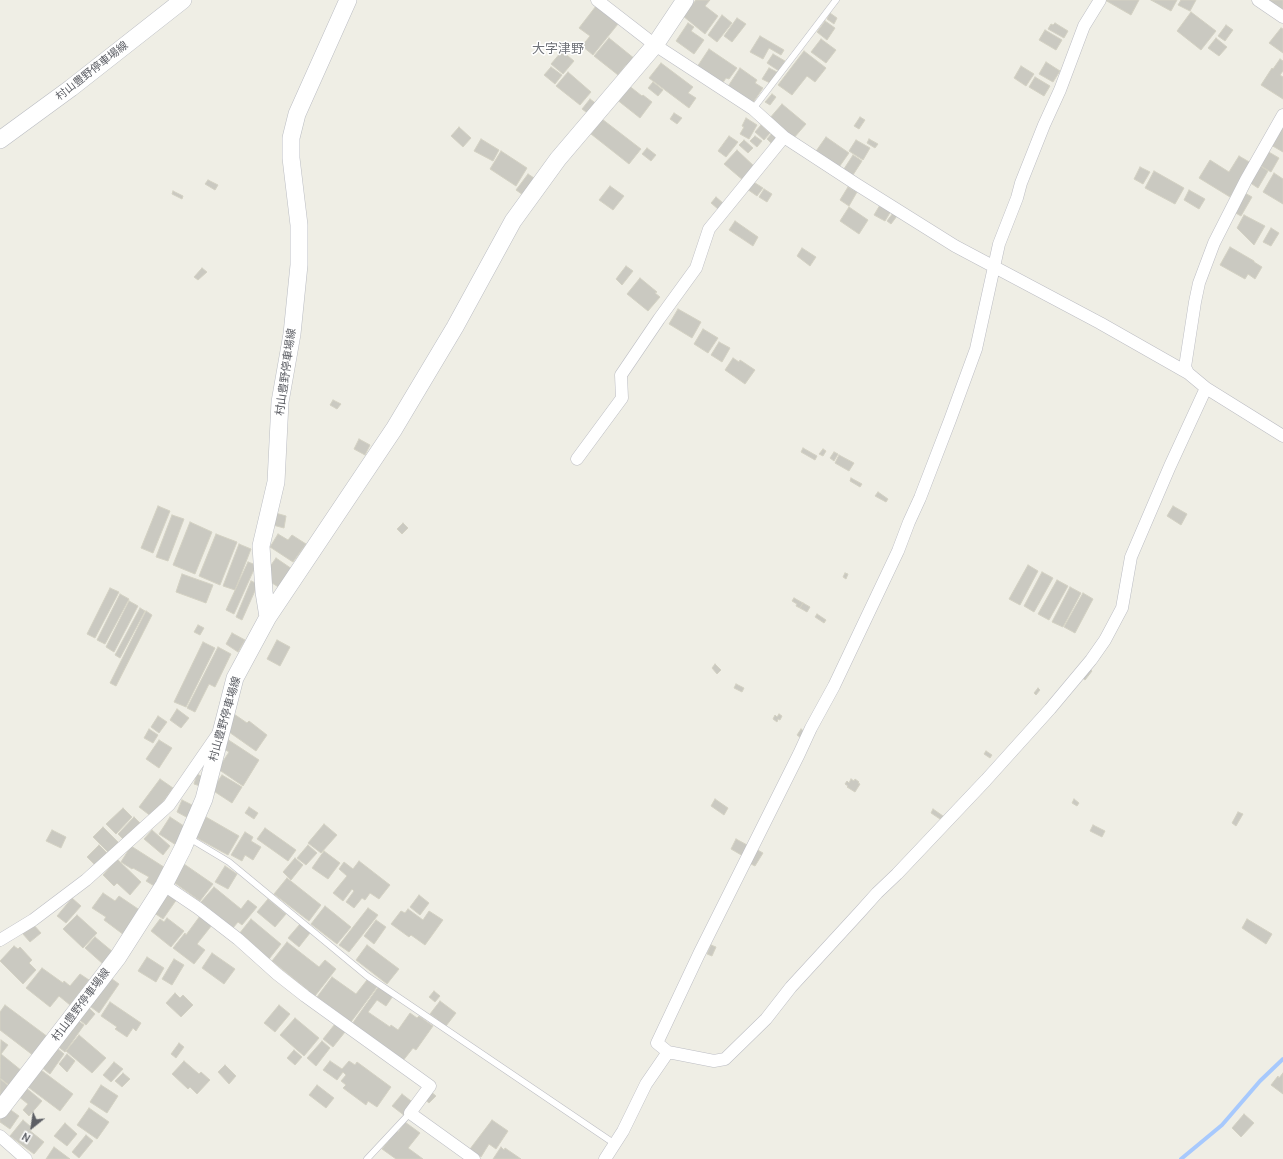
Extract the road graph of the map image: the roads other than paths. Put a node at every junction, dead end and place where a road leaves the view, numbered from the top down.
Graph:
1 (183, 0) edge
2 (348, 0) edge
3 (597, 0) edge
4 (685, 0) edge
5 (836, 0) edge
6 (1100, 0) edge
7 (1258, 0) edge
8 (1283, 17) edge
9 (655, 45) junction
10 (753, 109) junction
11 (1283, 115) edge
12 (784, 137) junction
13 (0, 140) edge
14 (993, 266) junction
15 (1188, 372) junction
16 (1206, 388) junction
17 (1283, 436) edge
18 (577, 459) dead end
19 (268, 618) junction
20 (222, 727) junction
21 (188, 837) junction
22 (164, 886) junction
23 (0, 940) edge
24 (668, 1052) junction
25 (0, 1110) edge
26 (410, 1113) junction
27 (0, 1136) edge
28 (615, 1144) junction
29 (26, 1159) edge
30 (367, 1159) edge
31 (474, 1159) edge
32 (605, 1159) edge

1 - 13 main road, 村山豊野停車場線
2 - 19 main road, 村山豊野停車場線
3 - 9 street
4 - 9 main road
5 - 10 lane
6 - 14 street
7 - 8 street
9 - 10 street
9 - 19 main road
10 - 12 street
11 - 15 street
12 - 14 street
12 - 18 street
14 - 15 street
14 - 24 street
15 - 16 street
16 - 17 street
16 - 24 street
19 - 20 main road, 村山豊野停車場線
20 - 21 main road, 村山豊野停車場線
20 - 23 street
21 - 22 main road, 村山豊野停車場線
21 - 28 lane
22 - 25 main road, 村山豊野停車場線
22 - 26 street
24 - 28 street
26 - 30 lane
26 - 31 street
27 - 29 street
28 - 32 street

